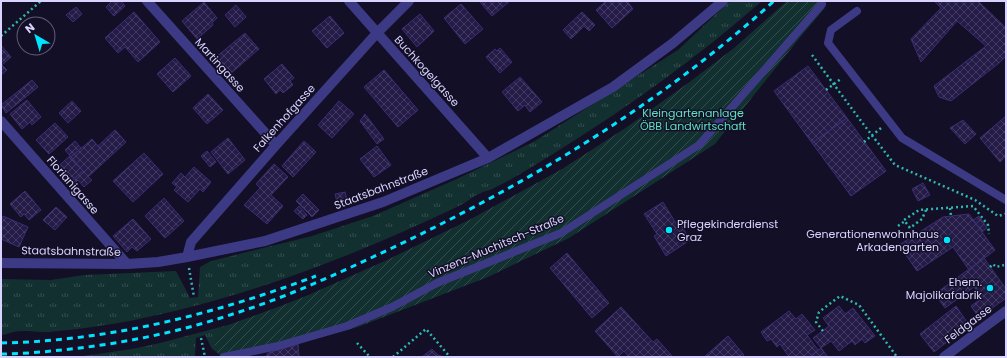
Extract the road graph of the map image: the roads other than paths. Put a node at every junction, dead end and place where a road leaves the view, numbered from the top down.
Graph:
1 (147, 1) edge
2 (349, 1) edge
3 (409, 1) edge
4 (722, 1) edge
5 (822, 4) dead end
6 (857, 11) dead end
7 (377, 33) junction
8 (1, 121) edge
9 (276, 145) junction
10 (488, 158) junction
11 (1006, 200) edge
12 (187, 257) junction
13 (1, 263) edge
14 (127, 264) junction
15 (1006, 311) edge
16 (224, 357) edge
17 (944, 357) edge

1 - 9 street, Martingasse
2 - 7 street, Buchkogelgasse
3 - 7 street, Falkenhofgasse
4 - 10 street, Staatsbahnstraße
5 - 16 lane, Vinzenz-Muchitsch-Straße
6 - 11 lane
7 - 9 street, Falkenhofgasse
7 - 10 street, Buchkogelgasse
8 - 14 street, Florianigasse
9 - 12 street, Falkenhofgasse
10 - 12 street, Staatsbahnstraße
12 - 14 street, Staatsbahnstraße
13 - 14 street, Staatsbahnstraße
15 - 17 street, Feldgasse

